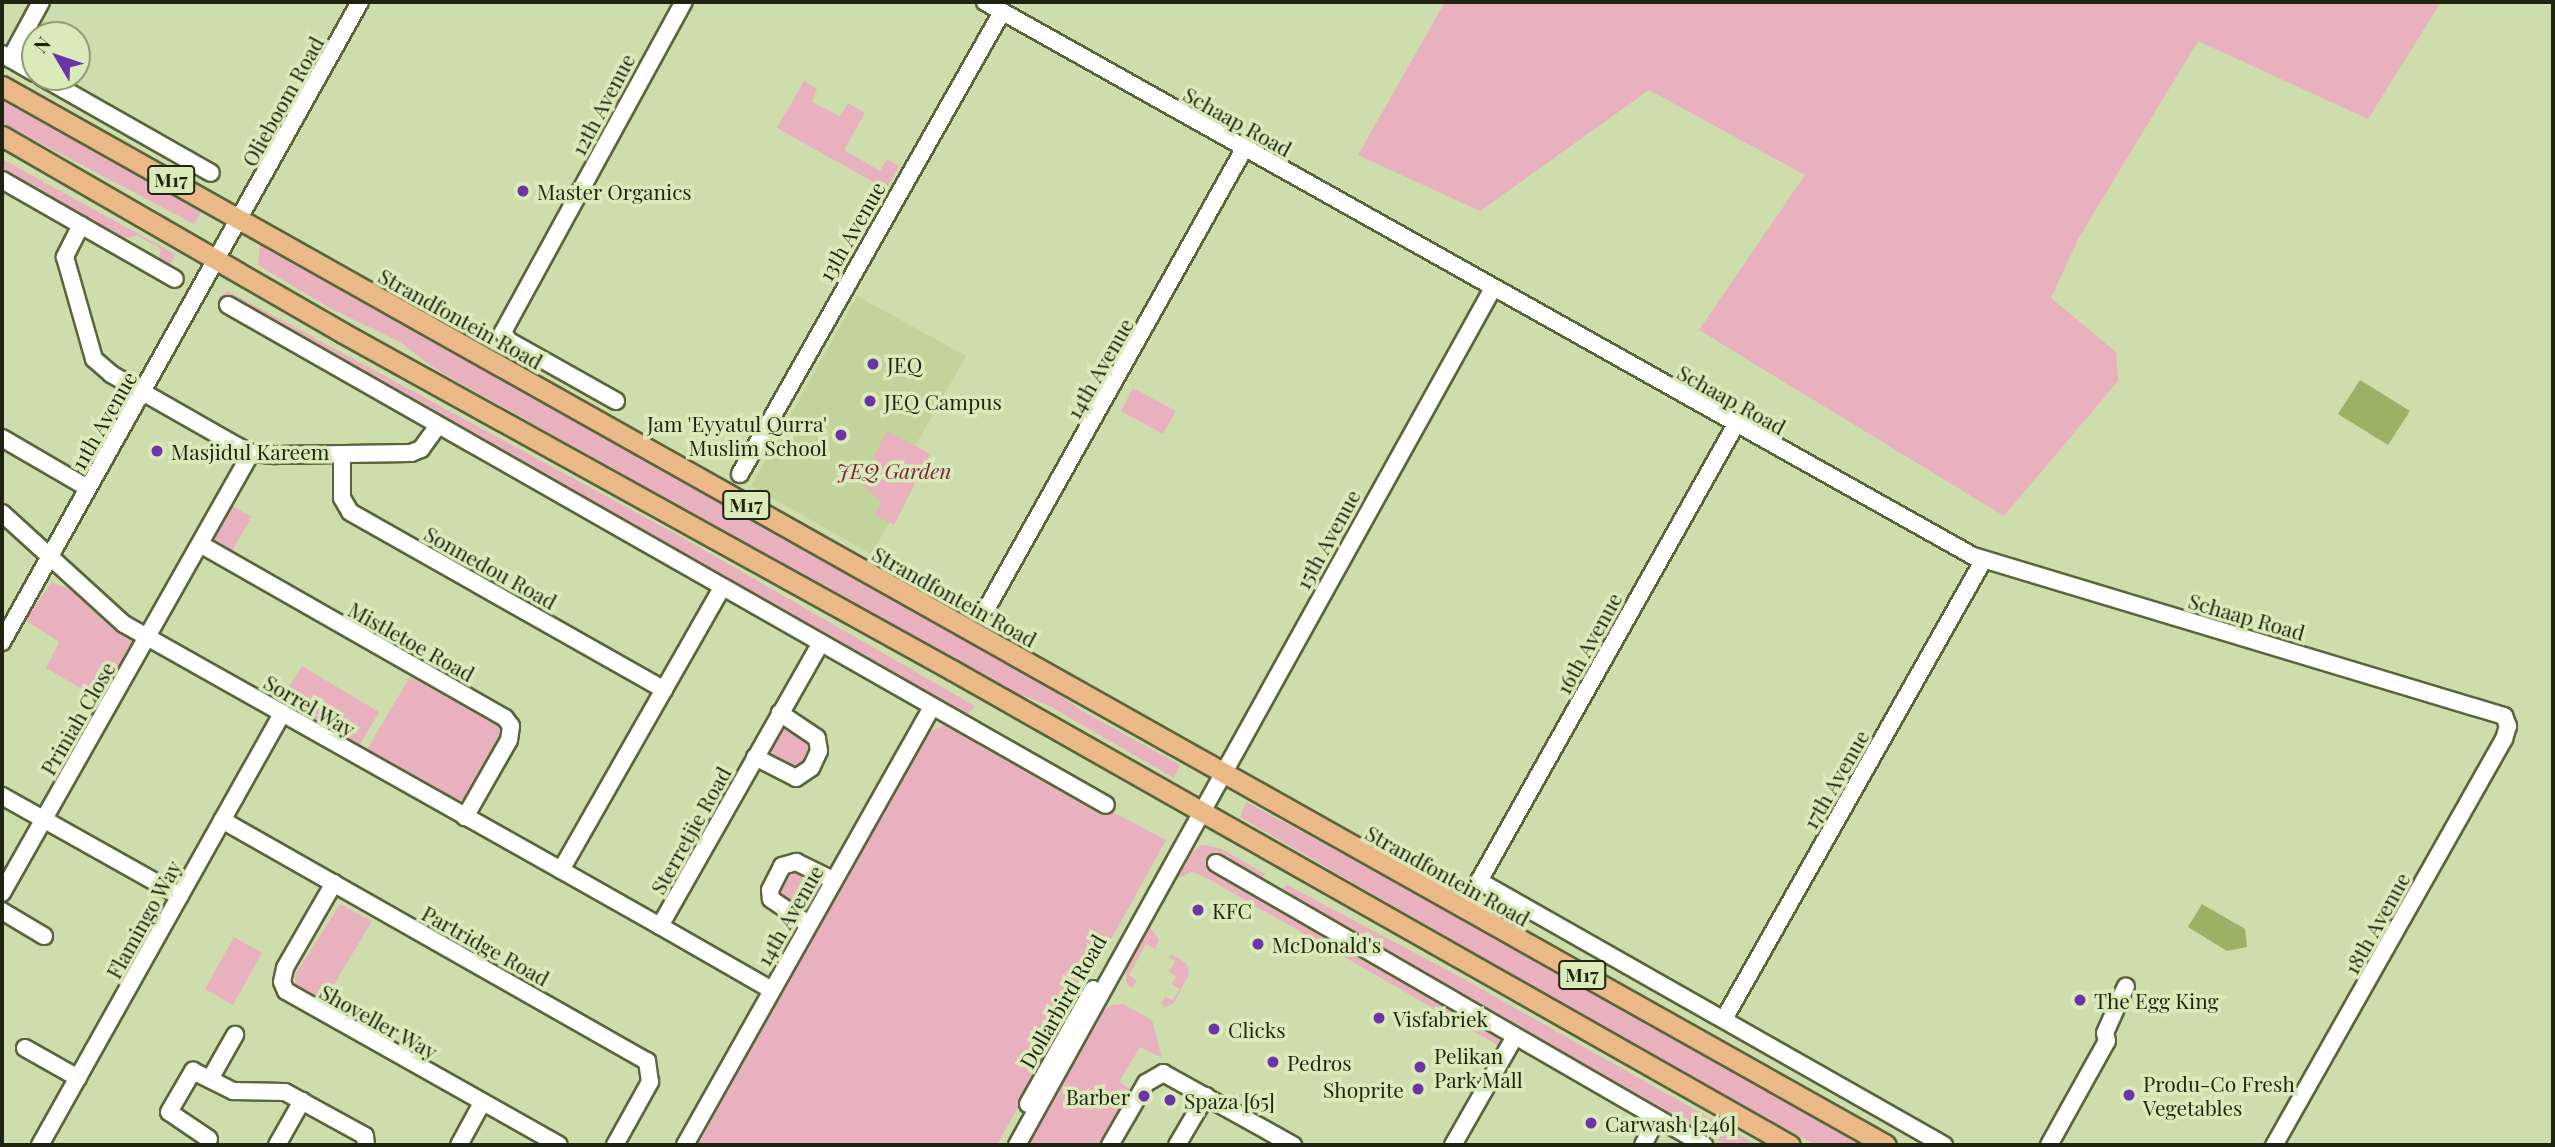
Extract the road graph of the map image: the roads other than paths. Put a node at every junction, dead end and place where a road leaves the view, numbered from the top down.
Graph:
1 (41, 2) edge
2 (360, 2) edge
3 (684, 2) edge
4 (985, 2) edge
5 (1002, 12) junction
6 (6, 56) edge
7 (2, 86) edge
8 (67, 91) edge
9 (2, 136) edge
10 (1244, 149) junction
11 (211, 173) dead end
12 (2, 180) edge
13 (241, 220) junction
14 (81, 225) junction
15 (218, 260) junction
16 (175, 279) dead end
17 (1493, 288) junction
18 (228, 305) dead end
19 (143, 392) junction
20 (616, 401) dead end
21 (1735, 426) junction
22 (438, 427) junction
23 (2, 438) edge
24 (251, 453) junction
25 (342, 454) junction
26 (740, 474) dead end
27 (88, 488) junction
28 (2, 513) edge
29 (200, 544) junction
30 (49, 559) junction
31 (1983, 561) junction
32 (722, 588) junction
33 (988, 606) dead end
34 (148, 637) junction
35 (2, 642) edge
36 (820, 644) junction
37 (664, 690) junction
38 (932, 707) junction
39 (282, 713) junction
40 (780, 713) junction
41 (2507, 720) joint
42 (755, 757) junction
43 (1222, 774) junction
44 (2, 796) edge
45 (1106, 805) dead end
46 (1201, 813) junction
47 (465, 817) junction
48 (44, 820) junction
49 (222, 820) junction
50 (1216, 863) dead end
51 (561, 870) junction
52 (833, 880) junction
53 (334, 883) junction
54 (1164, 883) junction
55 (2, 893) edge
56 (180, 896) junction
57 (2, 911) edge
58 (808, 924) junction
59 (660, 926) junction
60 (44, 936) dead end
61 (2126, 986) dead end
62 (770, 989) junction
63 (1724, 1019) junction
64 (235, 1035) dead end
65 (1514, 1038) junction
66 (25, 1048) dead end
67 (78, 1078) junction
68 (210, 1079) junction
69 (1206, 1096) junction
70 (302, 1101) junction
71 (482, 1103) junction
72 (1657, 1119) junction
73 (1270, 1140) edge
74 (212, 1143) edge
75 (367, 1143) edge
76 (1117, 1143) edge
77 (40, 1145) edge
78 (277, 1145) edge
79 (458, 1145) edge
80 (559, 1145) edge
81 (615, 1145) edge
82 (685, 1145) edge
83 (1006, 1145) edge
84 (1017, 1145) edge
85 (1177, 1145) edge
86 (1293, 1145) edge
87 (1453, 1145) edge
88 (1643, 1145) edge
89 (1704, 1145) edge
90 (1790, 1145) edge
91 (1886, 1145) edge
92 (1944, 1145) edge
93 (2049, 1145) edge
94 (2274, 1145) edge

1 - 6 street
2 - 13 street, Olieboom Road
3 - 20 street, 12th Avenue
4 - 5 street, Schaap Road
5 - 10 street, Schaap Road
5 - 26 street, 13th Avenue
7 - 13 main road, Strandfontein Road / M17
8 - 11 street
9 - 15 main road, M17
10 - 17 street, Schaap Road
10 - 33 street, 14th Avenue
12 - 14 street
13 - 15 street, 11th Avenue
13 - 43 main road, Strandfontein Road / M17
14 - 16 street
14 - 19 street
15 - 19 street, 11th Avenue
15 - 46 main road, M17
17 - 21 street, Schaap Road
17 - 43 street, 15th Avenue
18 - 22 street
19 - 24 street
19 - 27 street, 11th Avenue
21 - 31 street, Schaap Road
21 - 63 street, 16th Avenue
22 - 25 street
22 - 32 street
23 - 27 street
24 - 25 street
24 - 29 street, Priniah Close
25 - 37 street, Sonnedou Road
27 - 30 street, 11th Avenue
28 - 30 street, Sorrel Way
29 - 34 street, Priniah Close
29 - 47 street, Mistletoe Road
30 - 34 street, Sorrel Way
30 - 35 street, 11th Avenue
31 - 41 street, Schaap Road
31 - 63 street, 17th Avenue
32 - 36 street
32 - 37 street
34 - 39 street, Sorrel Way
34 - 48 street, Priniah Close
36 - 38 street
36 - 40 street, Sterretjie Road
37 - 51 street
38 - 45 street
38 - 52 street, 14th Avenue
39 - 47 street, Sorrel Way
39 - 49 street, Flamingo Way
40 - 42 street, Sterretjie Road
40 - 42 street
41 - 94 street, 18th Avenue
42 - 59 street, Sterretjie Road
43 - 46 street, 15th Avenue
43 - 91 main road, Strandfontein Road / M17
44 - 48 street
46 - 54 street, Dollarbird Road
46 - 90 main road, M17
47 - 51 street, Sorrel Way
48 - 55 street, Priniah Close
48 - 56 street
49 - 53 street, Partridge Road
49 - 56 street, Flamingo Way
50 - 65 street
51 - 59 street, Sorrel Way
52 - 58 street, 14th Avenue
52 - 58 street
53 - 71 street, Shoveller Way
53 - 81 street, Partridge Road
54 - 83 street, Dollarbird Road
54 - 84 street, Dollarbird Road
56 - 67 street, Flamingo Way
57 - 60 street
58 - 62 street, 14th Avenue
59 - 62 street, Sterretjie Road
61 - 93 street
62 - 82 street, 14th Avenue
63 - 92 street
64 - 68 street
65 - 72 street
65 - 87 street
66 - 67 street
67 - 77 street, Flamingo Way
68 - 70 street
68 - 74 street
69 - 73 street
69 - 76 street
69 - 85 street
70 - 75 street
70 - 78 street
71 - 79 street
71 - 80 street, Shoveller Way
72 - 88 street
72 - 89 street
73 - 86 street

